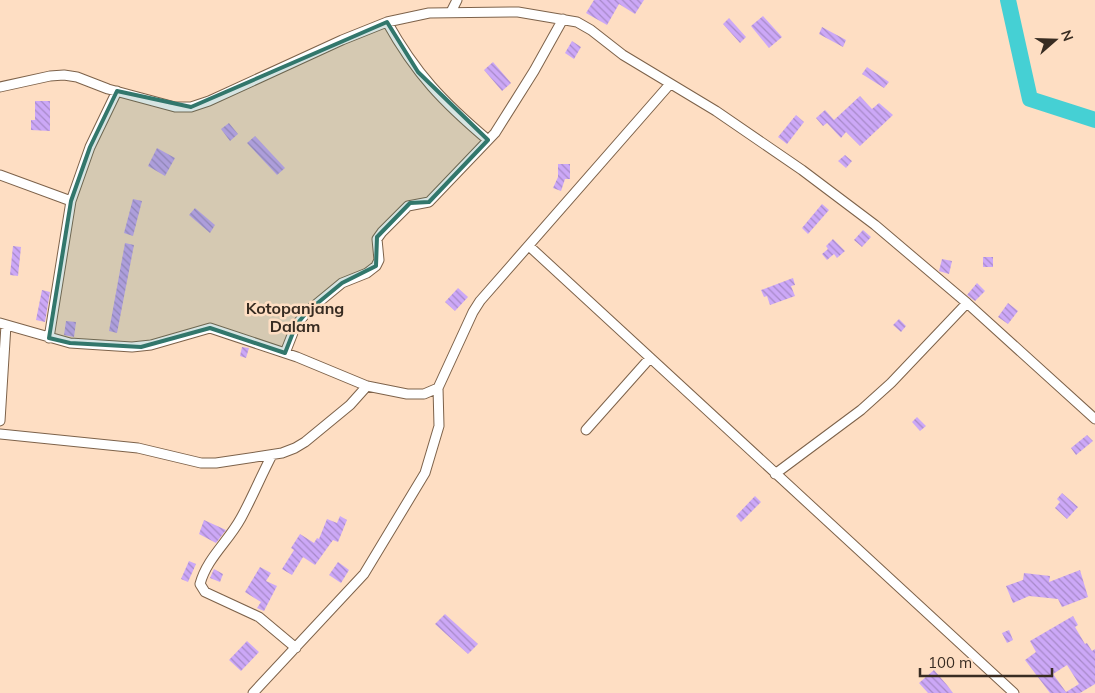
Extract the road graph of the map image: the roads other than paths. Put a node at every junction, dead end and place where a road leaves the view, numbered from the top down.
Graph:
1 (457, 0) edge
2 (451, 12) junction
3 (563, 19) junction
4 (387, 22) junction
5 (670, 84) junction
6 (0, 87) edge
7 (116, 91) junction
8 (488, 140) junction
9 (0, 176) edge
10 (71, 201) junction
11 (529, 246) junction
12 (967, 303) junction
13 (3, 324) edge
14 (49, 338) junction
15 (285, 353) junction
16 (650, 358) junction
17 (367, 386) junction
18 (438, 388) junction
19 (1095, 419) edge
20 (0, 421) edge
21 (586, 430) dead end
22 (0, 434) edge
23 (272, 454) junction
24 (775, 474) junction
25 (296, 648) junction
26 (253, 693) edge
27 (1014, 693) edge

1 - 2 street
2 - 3 street
2 - 4 street
3 - 5 street
3 - 8 street
4 - 7 street
4 - 8 street
5 - 11 street
5 - 12 street
6 - 7 street
7 - 10 street
8 - 15 street
9 - 10 street
10 - 14 street
11 - 16 street
11 - 18 street
12 - 19 street
12 - 24 street
13 - 14 street
13 - 20 street
14 - 15 street
15 - 17 street
16 - 21 street
16 - 24 street
17 - 18 street
17 - 23 street
18 - 25 street
22 - 23 street
23 - 25 street
24 - 27 street
25 - 26 street

